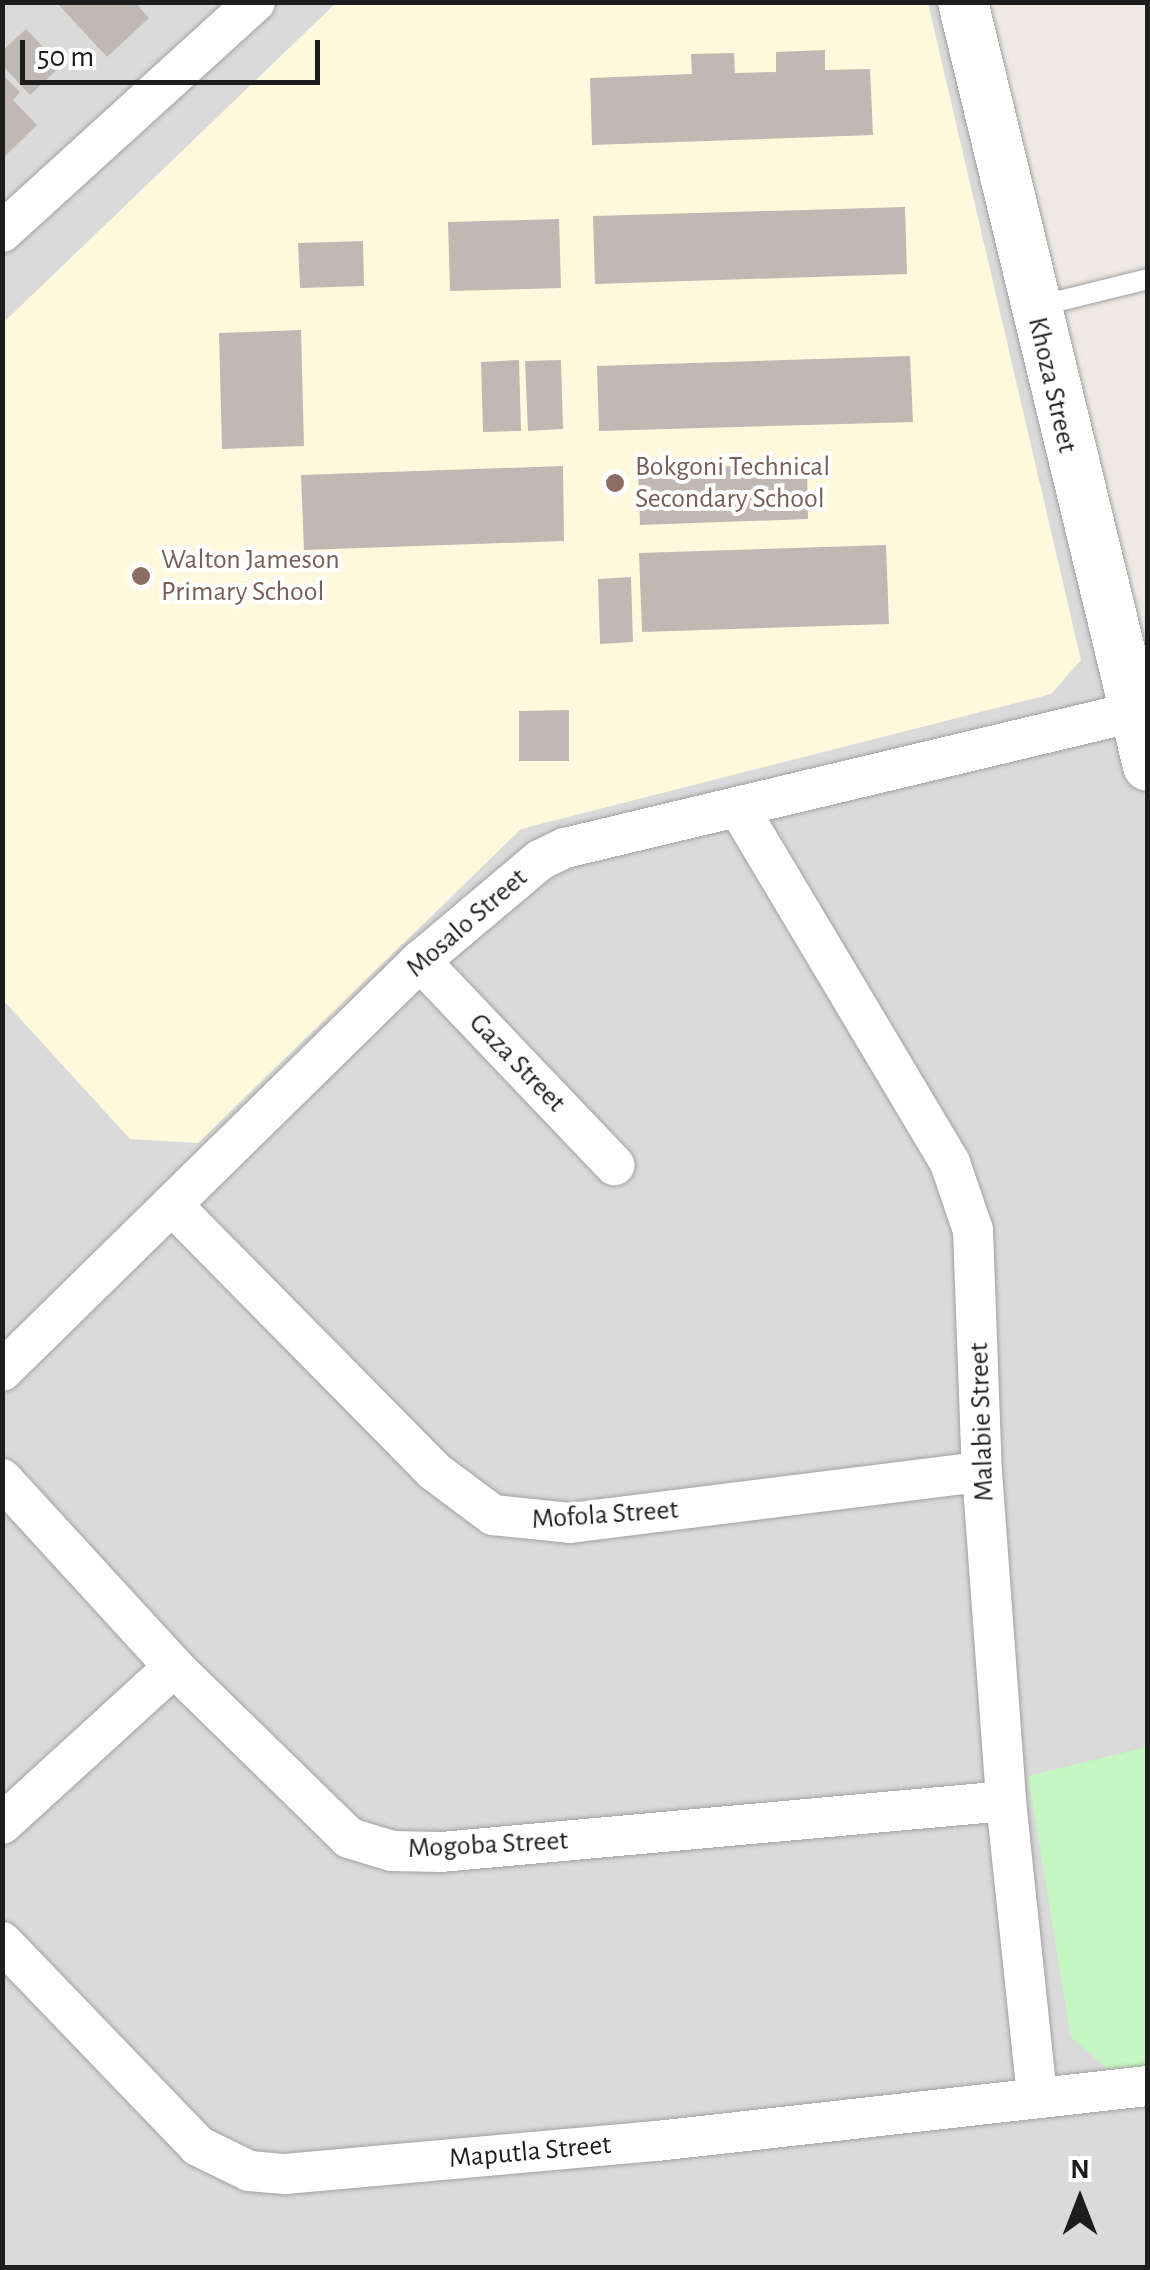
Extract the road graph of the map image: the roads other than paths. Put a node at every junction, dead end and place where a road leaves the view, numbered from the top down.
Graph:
1 (255, 2) edge
2 (963, 2) edge
3 (2, 232) edge
4 (1148, 279) edge
5 (1033, 307) junction
6 (1130, 713) junction
7 (1148, 766) edge
8 (738, 807) junction
9 (420, 961) junction
10 (614, 1164) dead end
11 (172, 1205) junction
12 (2, 1371) edge
13 (982, 1472) junction
14 (2, 1479) edge
15 (174, 1667) junction
16 (1006, 1801) junction
17 (2, 1824) edge
18 (2, 1942) edge
19 (1148, 2086) edge
20 (1037, 2097) junction

1 - 3 street
2 - 5 street, Khoza Street
4 - 5 lane
5 - 6 street, Khoza Street
6 - 7 street, Khoza Street
6 - 8 street, Mosalo Street
8 - 9 street, Mosalo Street
8 - 13 street, Malabie Street
9 - 10 street, Gaza Street
9 - 11 street, Mosalo Street
11 - 12 street, Mosalo Street
11 - 13 street, Mofola Street
13 - 16 street, Malabie Street
14 - 15 street, Mogoba Street
15 - 16 street, Mogoba Street
15 - 17 street
16 - 20 street, Malabie Street
18 - 20 street, Maputla Street
19 - 20 street, Maputla Street

